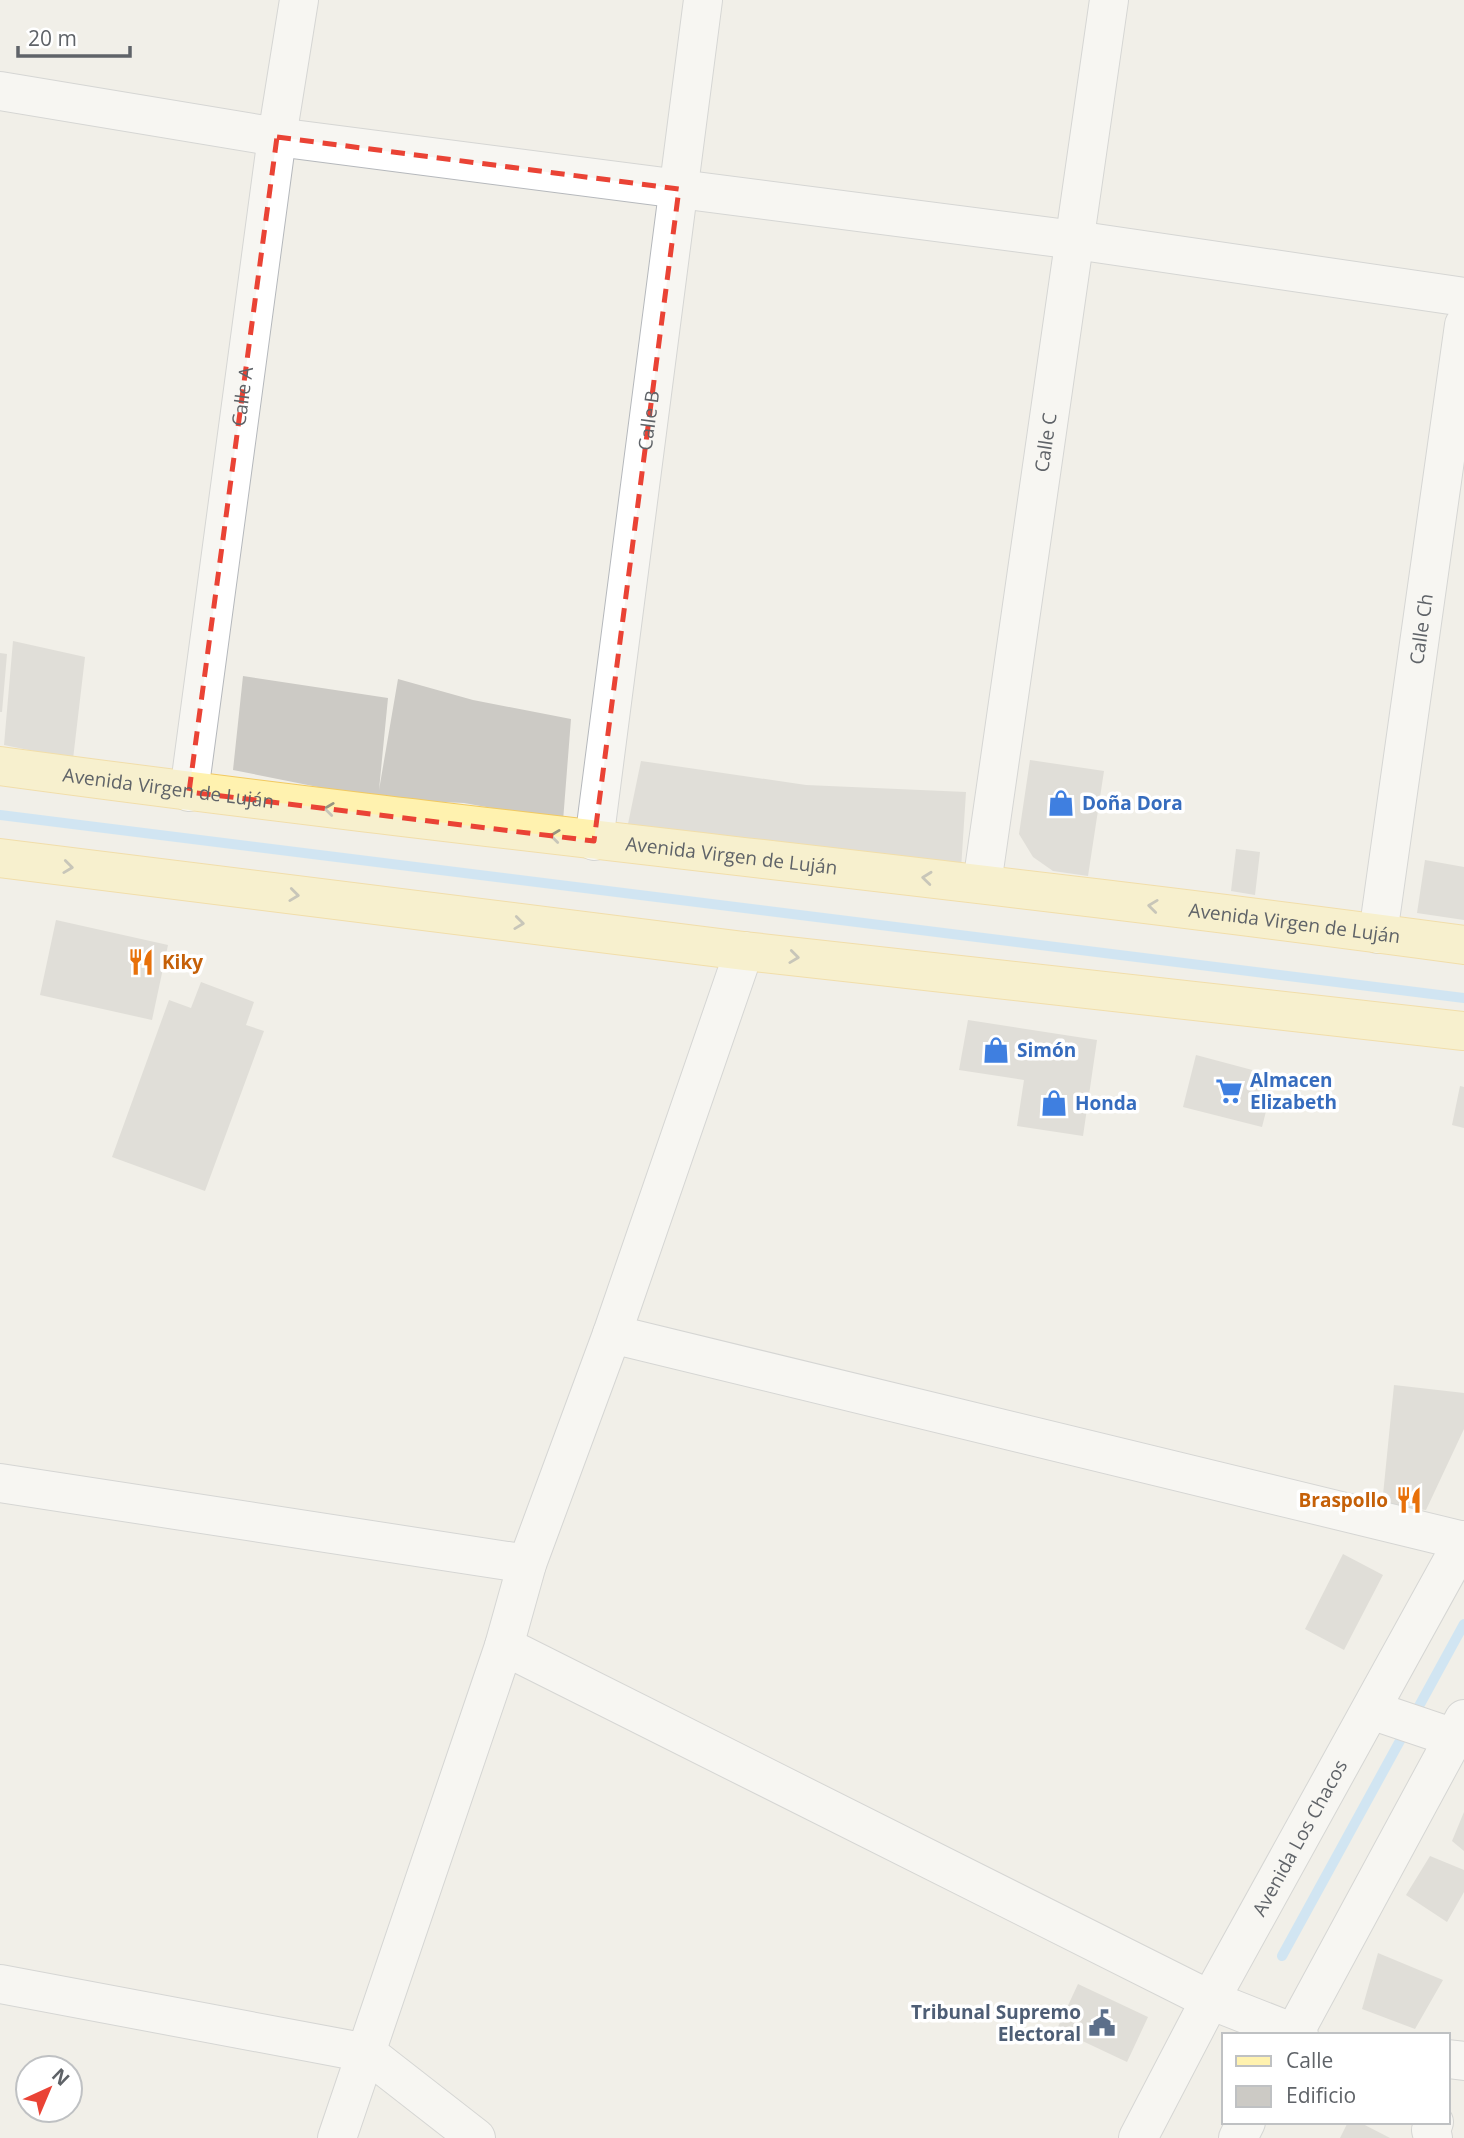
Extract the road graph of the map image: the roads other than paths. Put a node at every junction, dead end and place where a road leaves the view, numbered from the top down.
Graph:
1 (299, 0) edge
2 (703, 0) edge
3 (1109, 0) edge
4 (0, 91) edge
5 (277, 137) junction
6 (680, 189) junction
7 (1074, 240) junction
8 (1464, 296) edge
9 (1464, 325) edge
10 (0, 766) edge
11 (190, 792) junction
12 (594, 841) junction
13 (0, 858) edge
14 (982, 884) junction
15 (1378, 934) junction
16 (1464, 945) edge
17 (744, 951) junction
18 (1464, 1031) edge
19 (612, 1334) junction
20 (0, 1483) edge
21 (1464, 1541) edge
22 (527, 1564) junction
23 (505, 1646) junction
24 (1381, 1714) junction
25 (1451, 1730) edge
26 (0, 1984) edge
27 (1210, 2000) junction
28 (1293, 2033) edge
29 (1297, 2033) edge
30 (367, 2053) junction
31 (337, 2138) edge
32 (476, 2138) edge
33 (1138, 2138) edge

1 - 5 street, Calle A
2 - 6 street, Calle B
3 - 7 street, Calle C
4 - 5 street
5 - 6 street
5 - 11 street, Calle A
6 - 7 street
6 - 12 street, Calle B
7 - 8 street
7 - 14 street, Calle C
9 - 15 street, Calle Ch
10 - 11 main road, Avenida Virgen de Luján
12 -> 11 main road, Avenida Virgen de Luján
14 -> 12 main road, Avenida Virgen de Luján
13 -> 17 main road
15 -> 14 main road, Avenida Virgen de Luján
15 - 16 main road, Avenida Virgen de Luján
17 -> 18 main road
17 - 19 street
19 - 21 street
19 - 22 street
20 - 22 street
21 - 24 street, Avenida Los Chacos
22 - 23 street
23 - 27 street
23 - 30 street
24 - 25 street
24 - 27 street, Avenida Los Chacos
25 - 29 street
26 - 30 street
27 - 28 street
27 - 33 street, Avenida Los Chacos
30 - 31 street
30 - 32 street

